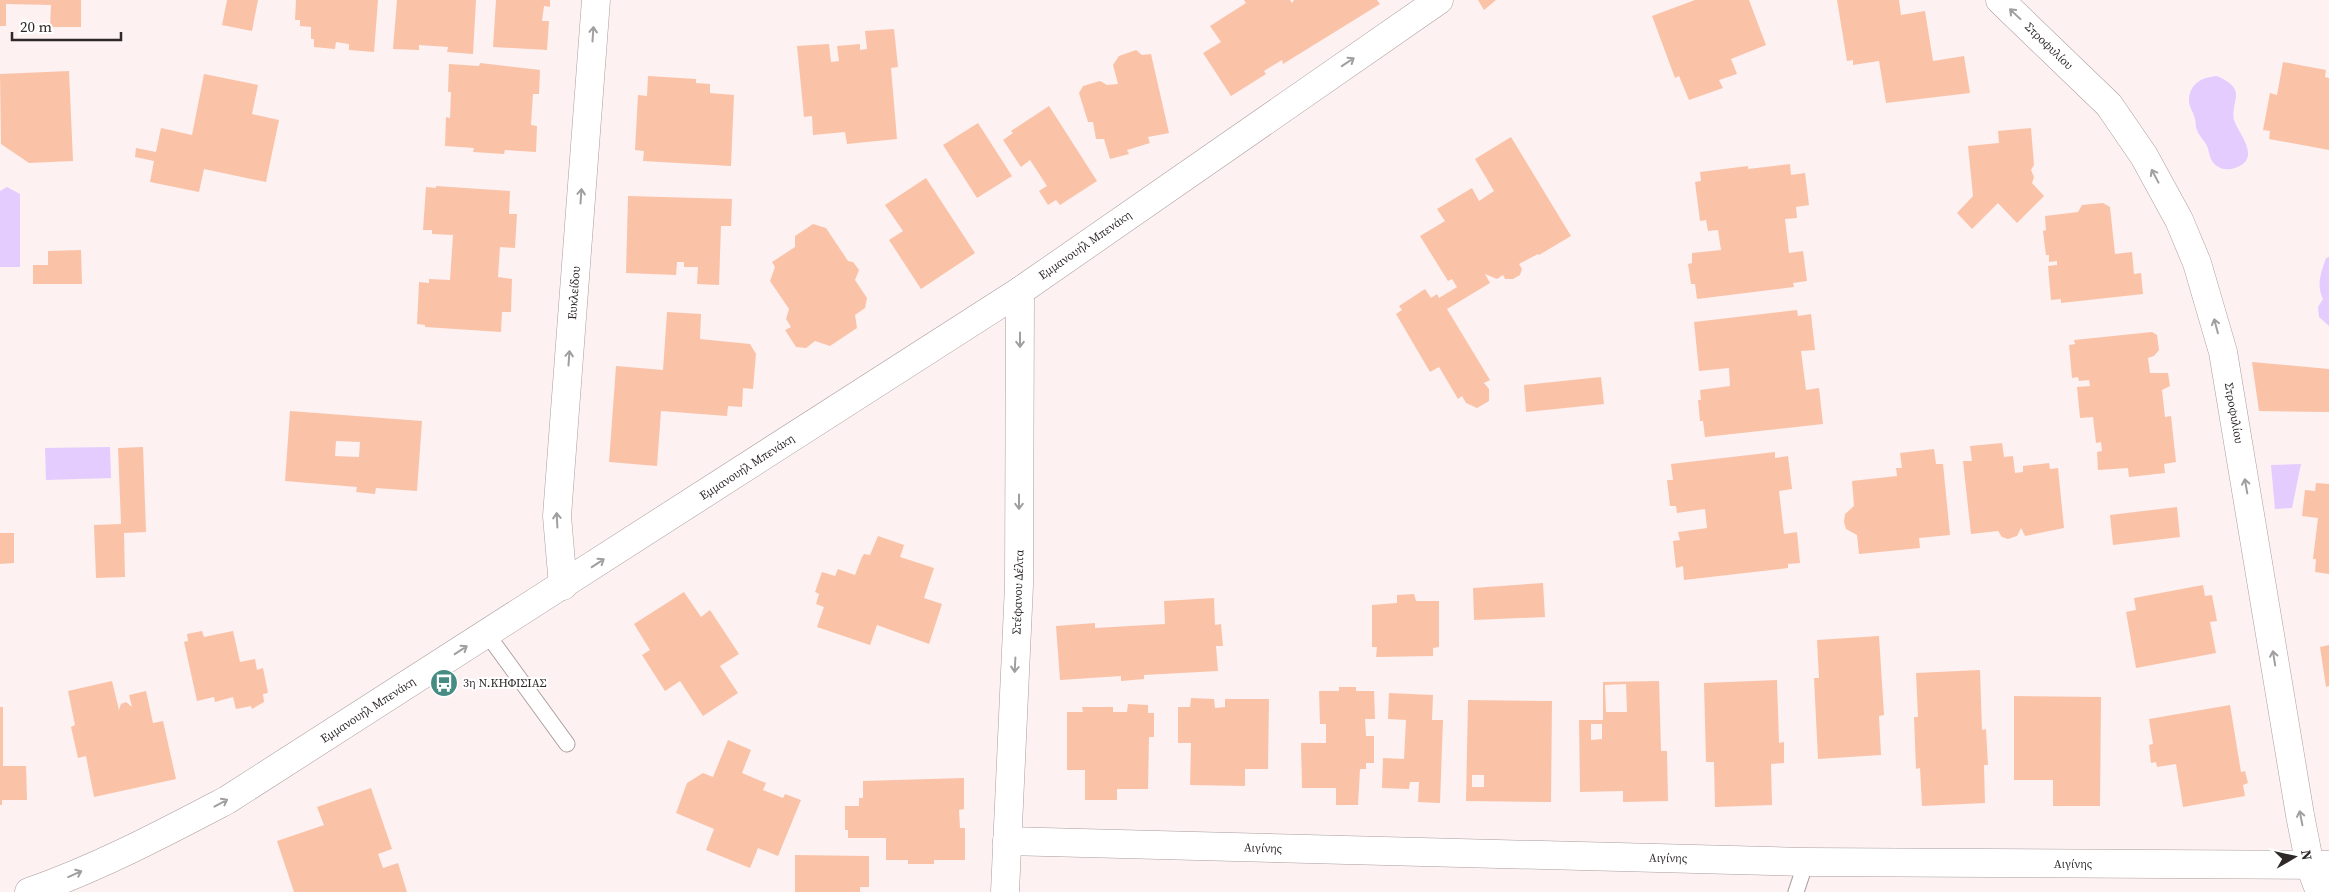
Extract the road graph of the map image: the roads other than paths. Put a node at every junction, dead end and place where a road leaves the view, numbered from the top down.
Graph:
1 (596, 0) edge
2 (1439, 0) edge
3 (2000, 0) edge
4 (1020, 291) junction
5 (563, 586) junction
6 (487, 634) junction
7 (567, 744) dead end
8 (1007, 841) junction
9 (1806, 862) junction
10 (2320, 865) edge
11 (29, 892) edge
12 (1005, 892) edge
13 (1796, 892) edge
14 (2320, 892) edge

5 -> 1 street, Ευκλείδου
4 -> 2 street, Εμμανουήλ Μπενάκη
10 -> 3 street, Στροφυλίου
5 -> 4 street, Εμμανουήλ Μπενάκη
4 -> 8 street, Στέφανου Δέλτα
5 - 6 street, Εμμανουήλ Μπενάκη
6 - 7 lane
11 -> 6 street, Εμμανουήλ Μπενάκη
8 - 9 street, Αιγίνης
8 - 12 street, Στέφανου Δέλτα
9 - 10 street, Αιγίνης
9 - 13 lane
10 - 14 street, Στροφυλίου

